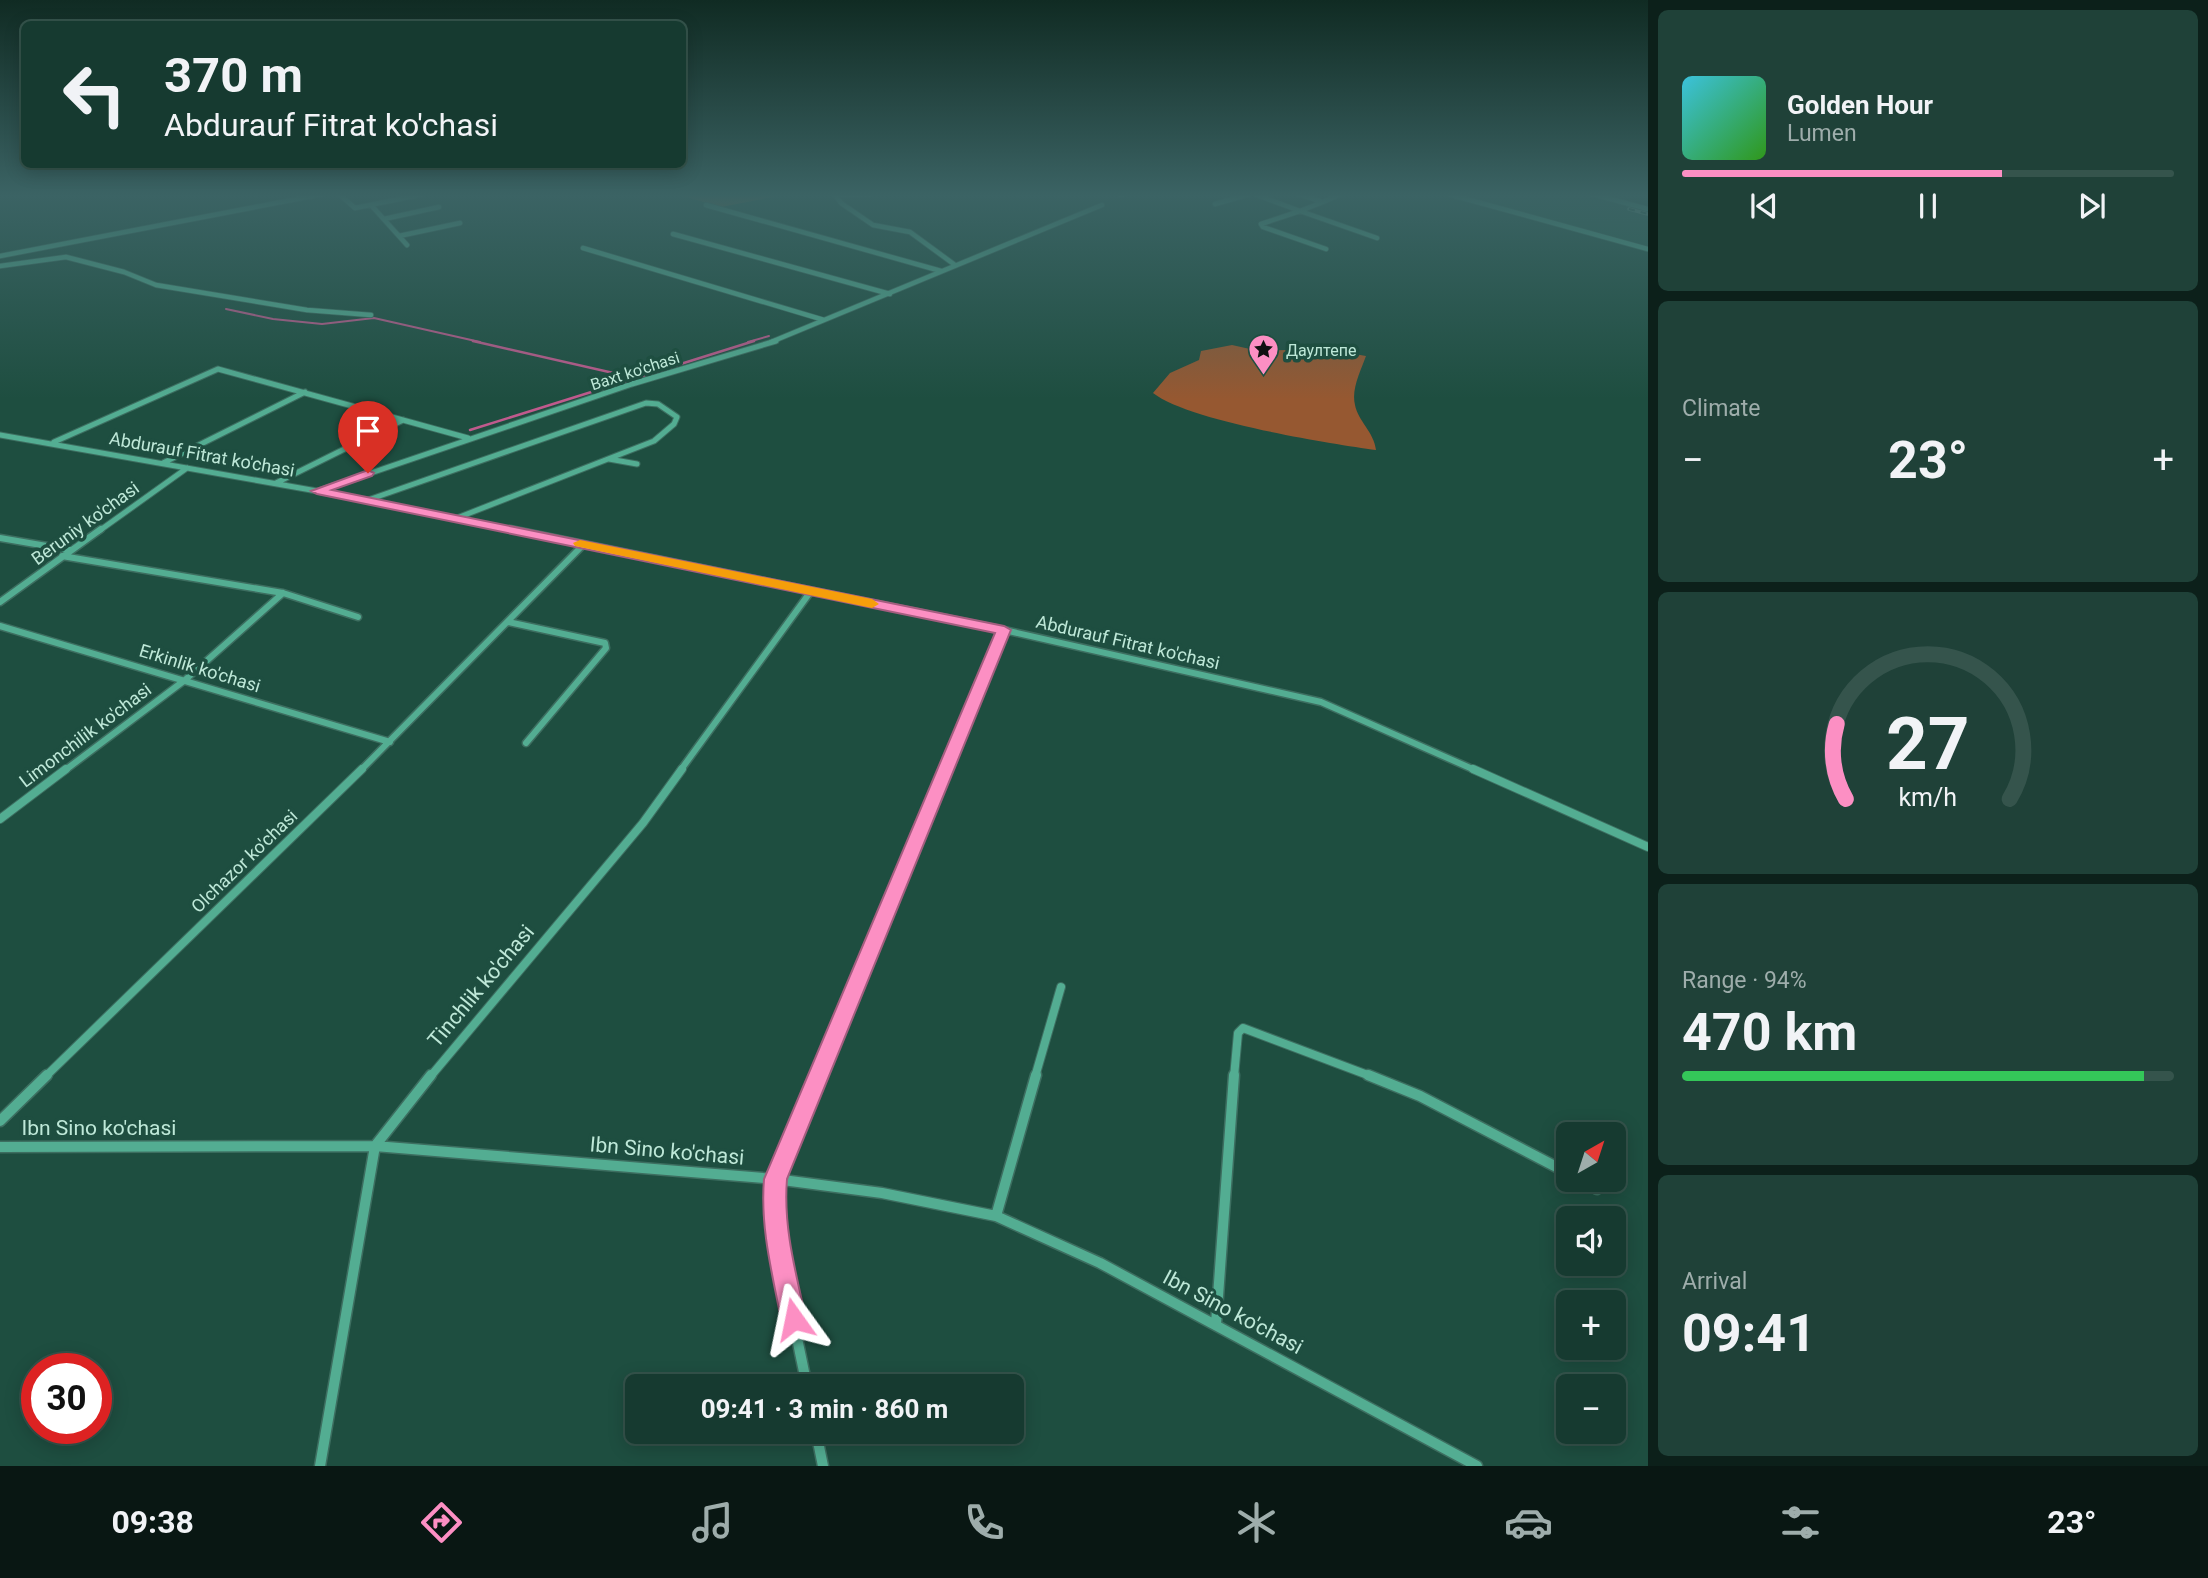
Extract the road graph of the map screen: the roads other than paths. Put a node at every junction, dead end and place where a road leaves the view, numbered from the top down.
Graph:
1 (21, 262) edge
2 (87, 262) edge
3 (634, 262) edge
4 (774, 262) edge
5 (911, 262) edge
6 (952, 262) edge
7 (962, 262) edge
8 (956, 265) junction
9 (0, 266) edge
10 (942, 271) junction
11 (890, 295) junction
12 (371, 315) dead end
13 (825, 320) junction
14 (306, 392) junction
15 (404, 420) junction
16 (0, 435) edge
17 (469, 439) junction
18 (54, 443) junction
19 (609, 458) junction
20 (163, 463) junction
21 (637, 464) dead end
22 (187, 468) junction
23 (274, 484) junction
24 (317, 491) junction
25 (367, 501) junction
26 (455, 518) junction
27 (0, 538) edge
28 (584, 544) junction
29 (70, 550) junction
30 (62, 556) junction
31 (811, 591) junction
32 (283, 593) junction
33 (0, 602) edge
34 (358, 617) dead end
35 (508, 622) junction
36 (0, 626) edge
37 (1004, 630) junction
38 (185, 680) junction
39 (390, 742) junction
40 (526, 743) dead end
41 (0, 819) edge
42 (1648, 847) edge
43 (1061, 987) dead end
44 (0, 1121) edge
45 (375, 1146) junction
46 (0, 1147) edge
47 (1556, 1166) edge
48 (775, 1179) junction
49 (996, 1216) junction
50 (1216, 1324) junction
51 (805, 1374) edge
52 (818, 1444) edge
53 (320, 1466) edge
54 (823, 1466) edge
55 (1477, 1466) edge

1 - 9 street
2 - 12 street
3 - 13 street
4 - 11 street
5 - 10 street
6 - 8 street
7 - 8 street, Baxt ko'chasi
8 - 10 street, Baxt ko'chasi
10 - 11 street, Baxt ko'chasi
11 - 13 street, Baxt ko'chasi
13 - 17 street, Baxt ko'chasi
14 - 15 street
14 - 18 street
14 - 20 street
15 - 17 street
15 - 23 street
16 - 18 street, Abdurauf Fitrat ko'chasi
17 - 24 street, Baxt ko'chasi
18 - 20 street, Abdurauf Fitrat ko'chasi
19 - 21 street
19 - 25 street
19 - 26 street
20 - 22 street, Abdurauf Fitrat ko'chasi
22 - 23 street, Abdurauf Fitrat ko'chasi
22 - 29 street, Beruniy ko'chasi
23 - 24 street, Abdurauf Fitrat ko'chasi
24 - 25 street, Abdurauf Fitrat ko'chasi
25 - 26 street, Abdurauf Fitrat ko'chasi
26 - 28 street, Abdurauf Fitrat ko'chasi
27 - 29 street
28 - 31 street, Abdurauf Fitrat ko'chasi
28 - 35 street, Olchazor ko'chasi
29 - 30 street, Beruniy ko'chasi
30 - 32 street
30 - 33 street, Beruniy ko'chasi
31 - 37 street, Abdurauf Fitrat ko'chasi
31 - 45 street, Tinchlik ko'chasi
32 - 34 street
32 - 38 street, Limonchilik ko'chasi
35 - 39 street, Olchazor ko'chasi
35 - 40 street
36 - 38 street, Erkinlik ko'chasi
37 - 42 street, Abdurauf Fitrat ko'chasi
37 - 48 street
38 - 39 street, Erkinlik ko'chasi
38 - 41 street, Limonchilik ko'chasi
39 - 44 street, Olchazor ko'chasi
43 - 49 street
45 - 46 street, Ibn Sino ko'chasi
45 - 48 street, Ibn Sino ko'chasi
45 - 53 street, Tinchlik ko'chasi
47 - 50 street
48 - 49 street, Ibn Sino ko'chasi
48 - 51 street
49 - 50 street, Ibn Sino ko'chasi
50 - 55 street, Ibn Sino ko'chasi
52 - 54 street

